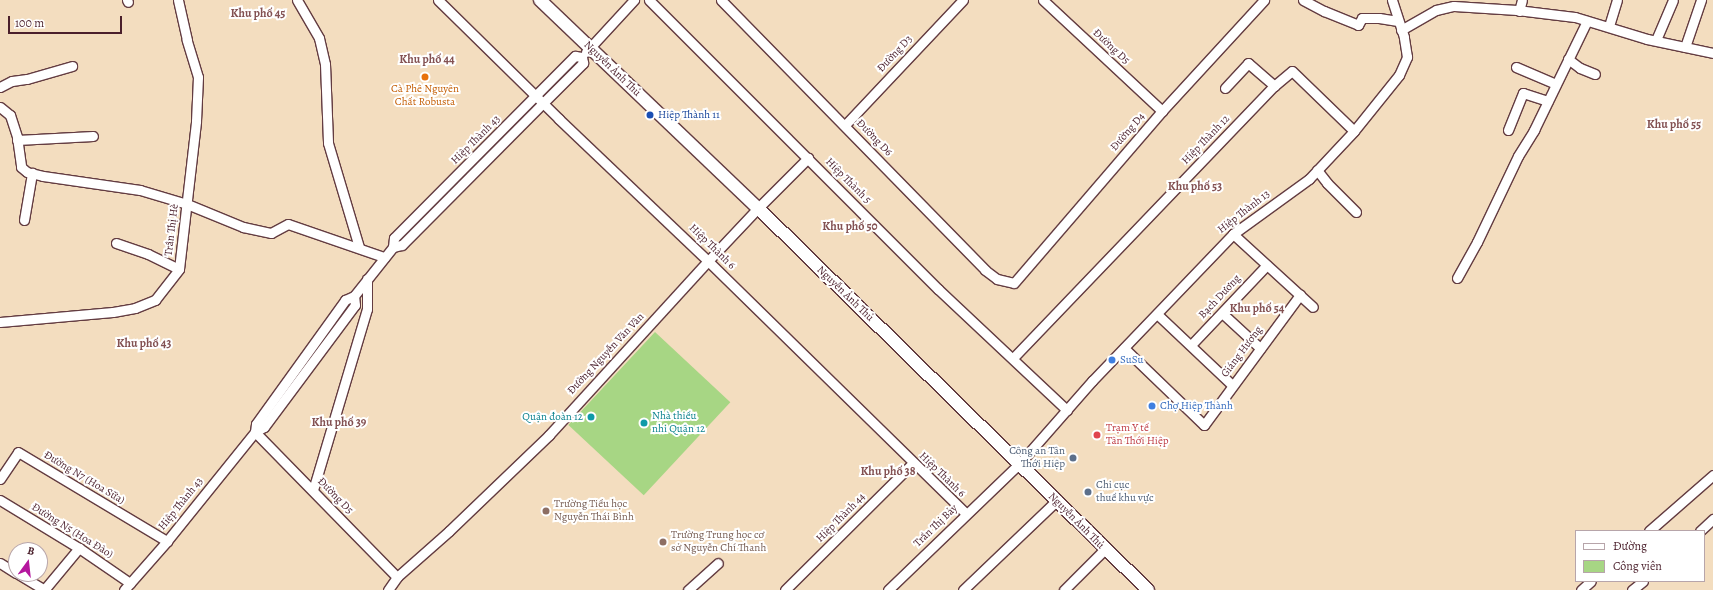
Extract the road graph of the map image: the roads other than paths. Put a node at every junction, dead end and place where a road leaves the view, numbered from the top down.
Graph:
1 (178, 0) edge
2 (296, 0) edge
3 (438, 0) edge
4 (540, 0) edge
5 (634, 0) edge
6 (649, 0) edge
7 (721, 0) edge
8 (963, 0) edge
9 (1043, 0) edge
10 (1264, 0) edge
11 (1303, 0) edge
12 (1392, 0) edge
13 (1522, 0) edge
14 (1617, 0) edge
15 (1673, 0) edge
16 (1701, 0) edge
17 (1504, 5) edge
18 (1520, 11) junction
19 (1587, 20) junction
20 (1400, 25) junction
21 (1610, 26) junction
22 (1656, 40) junction
23 (1685, 47) junction
24 (586, 52) junction
25 (1713, 53) edge
26 (1568, 58) junction
27 (72, 66) dead end
28 (1516, 67) dead end
29 (1595, 74) dead end
30 (1556, 84) junction
31 (1274, 86) junction
32 (0, 87) edge
33 (1225, 88) dead end
34 (536, 96) junction
35 (1548, 101) junction
36 (543, 104) junction
37 (0, 107) edge
38 (1162, 111) junction
39 (845, 125) junction
40 (1508, 130) dead end
41 (1354, 131) junction
42 (93, 136) dead end
43 (17, 140) junction
44 (808, 158) junction
45 (1317, 170) junction
46 (32, 173) junction
47 (187, 204) junction
48 (758, 208) junction
49 (1356, 212) dead end
50 (24, 220) dead end
51 (1233, 234) junction
52 (116, 243) dead end
53 (359, 247) junction
54 (392, 247) junction
55 (384, 257) junction
56 (708, 260) junction
57 (1267, 265) junction
58 (179, 269) junction
59 (1457, 278) dead end
60 (367, 280) junction
61 (1014, 283) joint
62 (1300, 295) junction
63 (1313, 307) dead end
64 (1222, 313) junction
65 (1158, 314) junction
66 (0, 322) edge
67 (1191, 345) junction
68 (1124, 348) junction
69 (1260, 348) junction
70 (1013, 358) junction
71 (1232, 385) junction
72 (1067, 410) junction
73 (255, 432) junction
74 (914, 463) junction
75 (1018, 464) junction
76 (1713, 475) edge
77 (0, 479) edge
78 (313, 490) junction
79 (0, 500) edge
80 (1056, 501) junction
81 (966, 514) junction
82 (1713, 519) edge
83 (1650, 530) edge
84 (1701, 530) edge
85 (167, 541) junction
86 (79, 548) junction
87 (1105, 550) junction
88 (718, 562) dead end
89 (397, 577) junction
90 (31, 582) edge
91 (1590, 582) edge
92 (1642, 582) edge
93 (127, 586) edge
94 (44, 590) edge
95 (388, 590) edge
96 (688, 590) edge
97 (785, 590) edge
98 (888, 590) edge
99 (963, 590) edge
100 (1064, 590) edge
101 (1148, 590) edge
102 (1581, 590) edge
103 (1632, 590) edge

1 - 47 street, Trần Thị Hè
2 - 53 street
3 - 34 street, Hiệp Thành 6
4 - 24 main road, Nguyễn Ảnh Thủ
5 - 24 street, Hiệp Thành 43
6 - 44 street, Hiệp Thành 5
7 - 39 street, Đường D6
8 - 39 street, Đường D3
9 - 38 street, Đường D5
10 - 38 street, Đường D4
11 - 20 street
12 - 20 street, Hiệp Thành 13
13 - 18 street
14 - 21 street
15 - 22 street
16 - 23 street
17 - 18 street
17 - 20 street
18 - 19 street
19 - 21 street
19 - 26 street
20 - 41 street, Hiệp Thành 13
21 - 22 street
22 - 23 street
23 - 25 street
24 - 34 street, Hiệp Thành 43
24 - 36 street, Hiệp Thành 43
24 - 48 main road, Nguyễn Ảnh Thủ
26 - 29 street
26 - 30 street
27 - 32 street
28 - 30 street
30 - 35 street
31 - 33 street
31 - 41 street, Hiệp Thành 12
31 - 70 street, Hiệp Thành 12
34 - 36 street, Hiệp Thành 6
34 - 54 street, Hiệp Thành 43
35 - 40 street
35 - 59 street
36 - 54 street, Hiệp Thành 43
36 - 56 street, Hiệp Thành 6
37 - 43 street
38 - 61 street, Đường D4
39 - 61 street, Đường D6
41 - 45 street, Hiệp Thành 13
42 - 43 street
43 - 46 street
44 - 48 street, Đường Nguyễn Văn Vân
44 - 70 street, Hiệp Thành 5
45 - 49 street
45 - 51 street, Hiệp Thành 13
46 - 47 street
46 - 50 street
47 - 53 street
47 - 58 street, Trần Thị Hè
48 - 56 street, Đường Nguyễn Văn Vân
48 - 75 main road, Nguyễn Ảnh Thủ
51 - 57 street
51 - 65 street, Hiệp Thành 13
52 - 58 street
53 - 55 street
54 - 55 street, Hiệp Thành 43
55 - 60 street, Hiệp Thành 43
56 - 74 street, Hiệp Thành 6
56 - 89 street, Đường Nguyễn Văn Vân
57 - 62 street
57 - 64 street, Bạch Dương
58 - 66 street, Trần Thị Hè
60 - 73 street, Hiệp Thành 43
60 - 78 street
62 - 63 street
62 - 69 street, Giáng Hương
64 - 67 street, Bạch Dương
64 - 69 street
65 - 67 street
65 - 68 street, Hiệp Thành 13
67 - 71 street
68 - 71 street, Giáng Hương
68 - 72 street, Hiệp Thành 13
69 - 71 street, Giáng Hương
70 - 72 street, Hiệp Thành 5
72 - 75 street, Hiệp Thành 13
73 - 78 street, Đường D5
73 - 85 street, Hiệp Thành 43
74 - 81 street, Hiệp Thành 6
74 - 97 street, Hiệp Thành 44
75 - 80 main road, Nguyễn Ảnh Thủ
75 - 81 street, Trần Thị Bảy
76 - 83 street
77 - 85 street, Đường N7 (Hoa Sữa)
78 - 89 street, Đường D5
79 - 86 street, Đường N5 (Hoa Đào)
80 - 87 main road, Nguyễn Ảnh Thủ
80 - 99 street
81 - 98 street, Trần Thị Bảy
82 - 84 street
85 - 93 street, Hiệp Thành 43
86 - 93 street, Đường N5 (Hoa Đào)
86 - 94 street
87 - 100 street
87 - 101 main road, Nguyễn Ảnh Thủ
88 - 96 street
89 - 95 street, Đường Nguyễn Văn Vân
90 - 94 street
91 - 102 street
92 - 103 street

